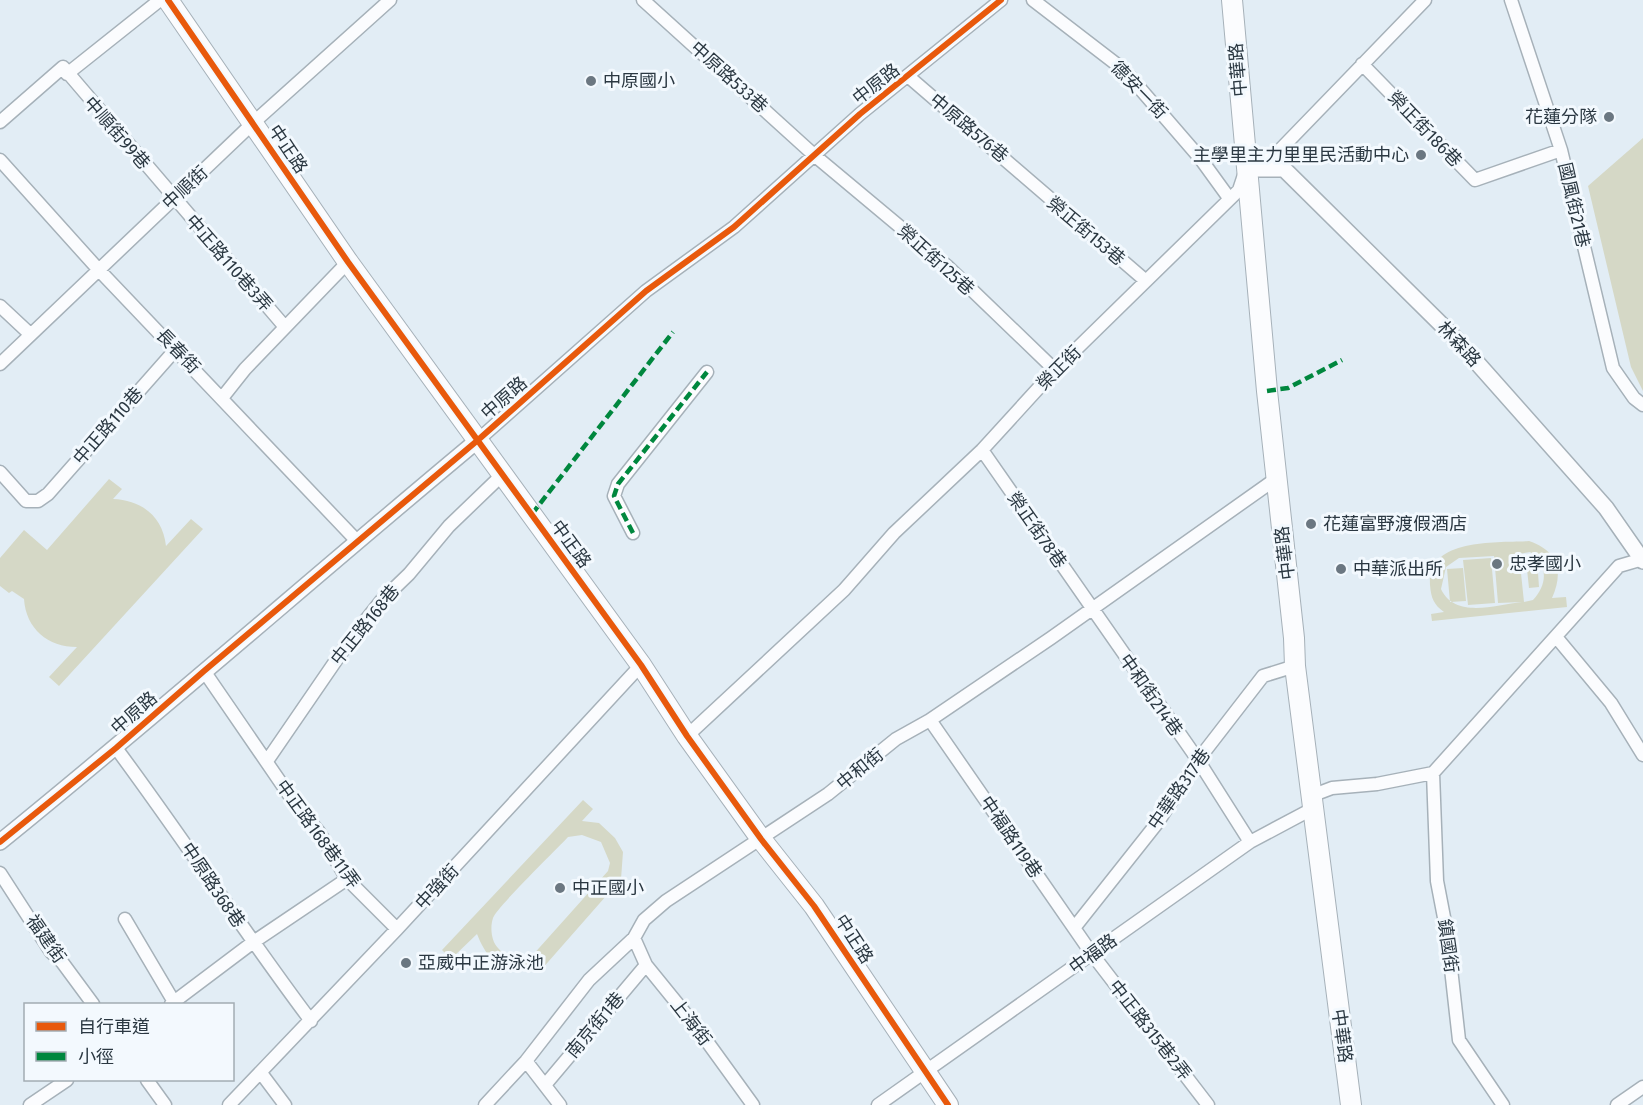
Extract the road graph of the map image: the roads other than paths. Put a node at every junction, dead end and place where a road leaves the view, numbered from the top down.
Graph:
1 (160, 0) edge
2 (168, 0) edge
3 (390, 0) edge
4 (643, 0) edge
5 (1001, 0) edge
6 (1033, 0) edge
7 (1232, 0) edge
8 (1425, 0) edge
9 (1511, 0) edge
10 (1362, 64) junction
11 (65, 71) junction
12 (909, 77) junction
13 (0, 122) edge
14 (253, 123) junction
15 (1561, 150) junction
16 (814, 154) junction
17 (0, 160) edge
18 (1246, 169) junction
19 (1026, 181) joint
20 (1228, 198) junction
21 (173, 199) junction
22 (348, 262) junction
23 (99, 269) junction
24 (1146, 281) junction
25 (0, 306) edge
26 (285, 327) junction
27 (30, 334) junction
28 (176, 349) junction
29 (0, 364) edge
30 (1055, 370) junction
31 (707, 372) dead end
32 (222, 398) junction
33 (1643, 405) edge
34 (478, 440) junction
35 (981, 450) junction
36 (0, 472) edge
37 (502, 475) junction
38 (1276, 478) junction
39 (633, 533) dead end
40 (357, 541) junction
41 (1643, 560) edge
42 (1092, 609) junction
43 (1557, 638) junction
44 (641, 665) junction
45 (1295, 666) junction
46 (204, 671) junction
47 (930, 720) junction
48 (687, 736) junction
49 (116, 748) junction
50 (1643, 755) edge
51 (1198, 760) junction
52 (267, 761) junction
53 (1433, 773) junction
54 (1311, 803) junction
55 (761, 839) junction
56 (0, 842) edge
57 (1250, 842) junction
58 (0, 873) edge
59 (347, 879) junction
60 (125, 919) dead end
61 (1074, 928) junction
62 (397, 929) junction
63 (634, 938) junction
64 (252, 943) junction
65 (1092, 954) junction
66 (646, 965) junction
67 (92, 1003) edge
68 (172, 1003) edge
69 (311, 1021) junction
70 (526, 1061) junction
71 (261, 1073) junction
72 (926, 1073) junction
73 (66, 1081) edge
74 (148, 1081) edge
75 (545, 1085) junction
76 (1643, 1087) edge
77 (30, 1105) edge
78 (165, 1105) edge
79 (229, 1105) edge
80 (285, 1105) edge
81 (485, 1105) edge
82 (560, 1105) edge
83 (753, 1105) edge
84 (878, 1105) edge
85 (948, 1105) edge
86 (1208, 1105) edge
87 (1351, 1105) edge
88 (1503, 1105) edge
89 (1617, 1105) edge

1 - 11 street
2 - 14 main road, 中正路
3 - 14 street, 中順街
4 - 16 street, 中原路533巷
5 - 12 street, 中原路
6 - 20 street, 德安一街
7 - 18 main road, 中華路
8 - 10 street
9 - 15 street, 國風街21巷
10 - 15 street, 榮正街186巷
10 - 18 street
11 - 13 street
11 - 21 street, 中順街99巷
12 - 16 street, 中原路
12 - 19 street, 中原路576巷
14 - 21 street, 中順街
14 - 22 main road, 中正路
15 - 33 street, 國風街21巷
16 - 30 street, 榮正街125巷
16 - 34 street, 中原路
17 - 23 street, 長春街
18 - 20 street, 榮正街
18 - 38 main road, 中華路
18 - 41 street, 林森路
19 - 24 street, 榮正街153巷
20 - 24 street, 榮正街
21 - 23 street, 中順街
21 - 26 street, 中正路110巷3弄
22 - 26 street
22 - 34 main road, 中正路
23 - 27 street, 中順街
23 - 28 street, 長春街
24 - 30 street, 榮正街
25 - 27 street
26 - 32 street
27 - 29 street, 中順街
28 - 32 street, 長春街
28 - 36 street, 中正路110巷
30 - 35 street, 榮正街
31 - 39 street
32 - 40 street, 長春街
34 - 37 main road, 中正路
34 - 40 street, 中原路
35 - 42 street, 榮正街78巷
35 - 48 street, 榮正街
37 - 44 main road, 中正路
37 - 52 street, 中正路168巷
38 - 42 street, 中和街
38 - 45 main road, 中華路
40 - 46 street, 中原路
41 - 43 street
42 - 47 street, 中和街
42 - 51 street, 中和街214巷
43 - 50 street
43 - 53 street
44 - 48 main road, 中正路
44 - 62 street, 中強街
45 - 51 street, 中華路317巷
45 - 54 main road, 中華路
46 - 49 street, 中原路
46 - 52 street, 中正路168巷11弄
47 - 55 street, 中和街
47 - 61 street, 中福路119巷
48 - 55 main road, 中正路
49 - 56 street, 中原路
49 - 64 street, 中原路368巷
51 - 57 street, 中和街214巷
51 - 61 street, 中華路317巷
52 - 59 street, 中正路168巷11弄
53 - 54 street
53 - 88 street, 鎮國街
54 - 57 street, 中福路
54 - 87 main road, 中華路
55 - 63 street, 中和街
55 - 72 main road, 中正路
57 - 65 street, 中福路
58 - 67 street, 福建街
59 - 62 street, 中正路168巷11弄
59 - 64 street
60 - 68 street
61 - 65 street, 中福路119巷
62 - 69 street, 中強街
63 - 66 street, 上海街
63 - 70 street, 中和街
64 - 68 street
64 - 69 street, 中原路368巷
65 - 72 street, 中福路
65 - 86 street, 中正路315巷2弄
66 - 75 street, 南京街1巷
66 - 83 street, 上海街
69 - 71 street, 中強街
70 - 75 street
70 - 81 street, 中和街
71 - 79 street, 中強街
71 - 80 street
72 - 84 street, 中福路
72 - 85 main road, 中正路
73 - 77 street
74 - 78 street
75 - 82 street
76 - 89 street

